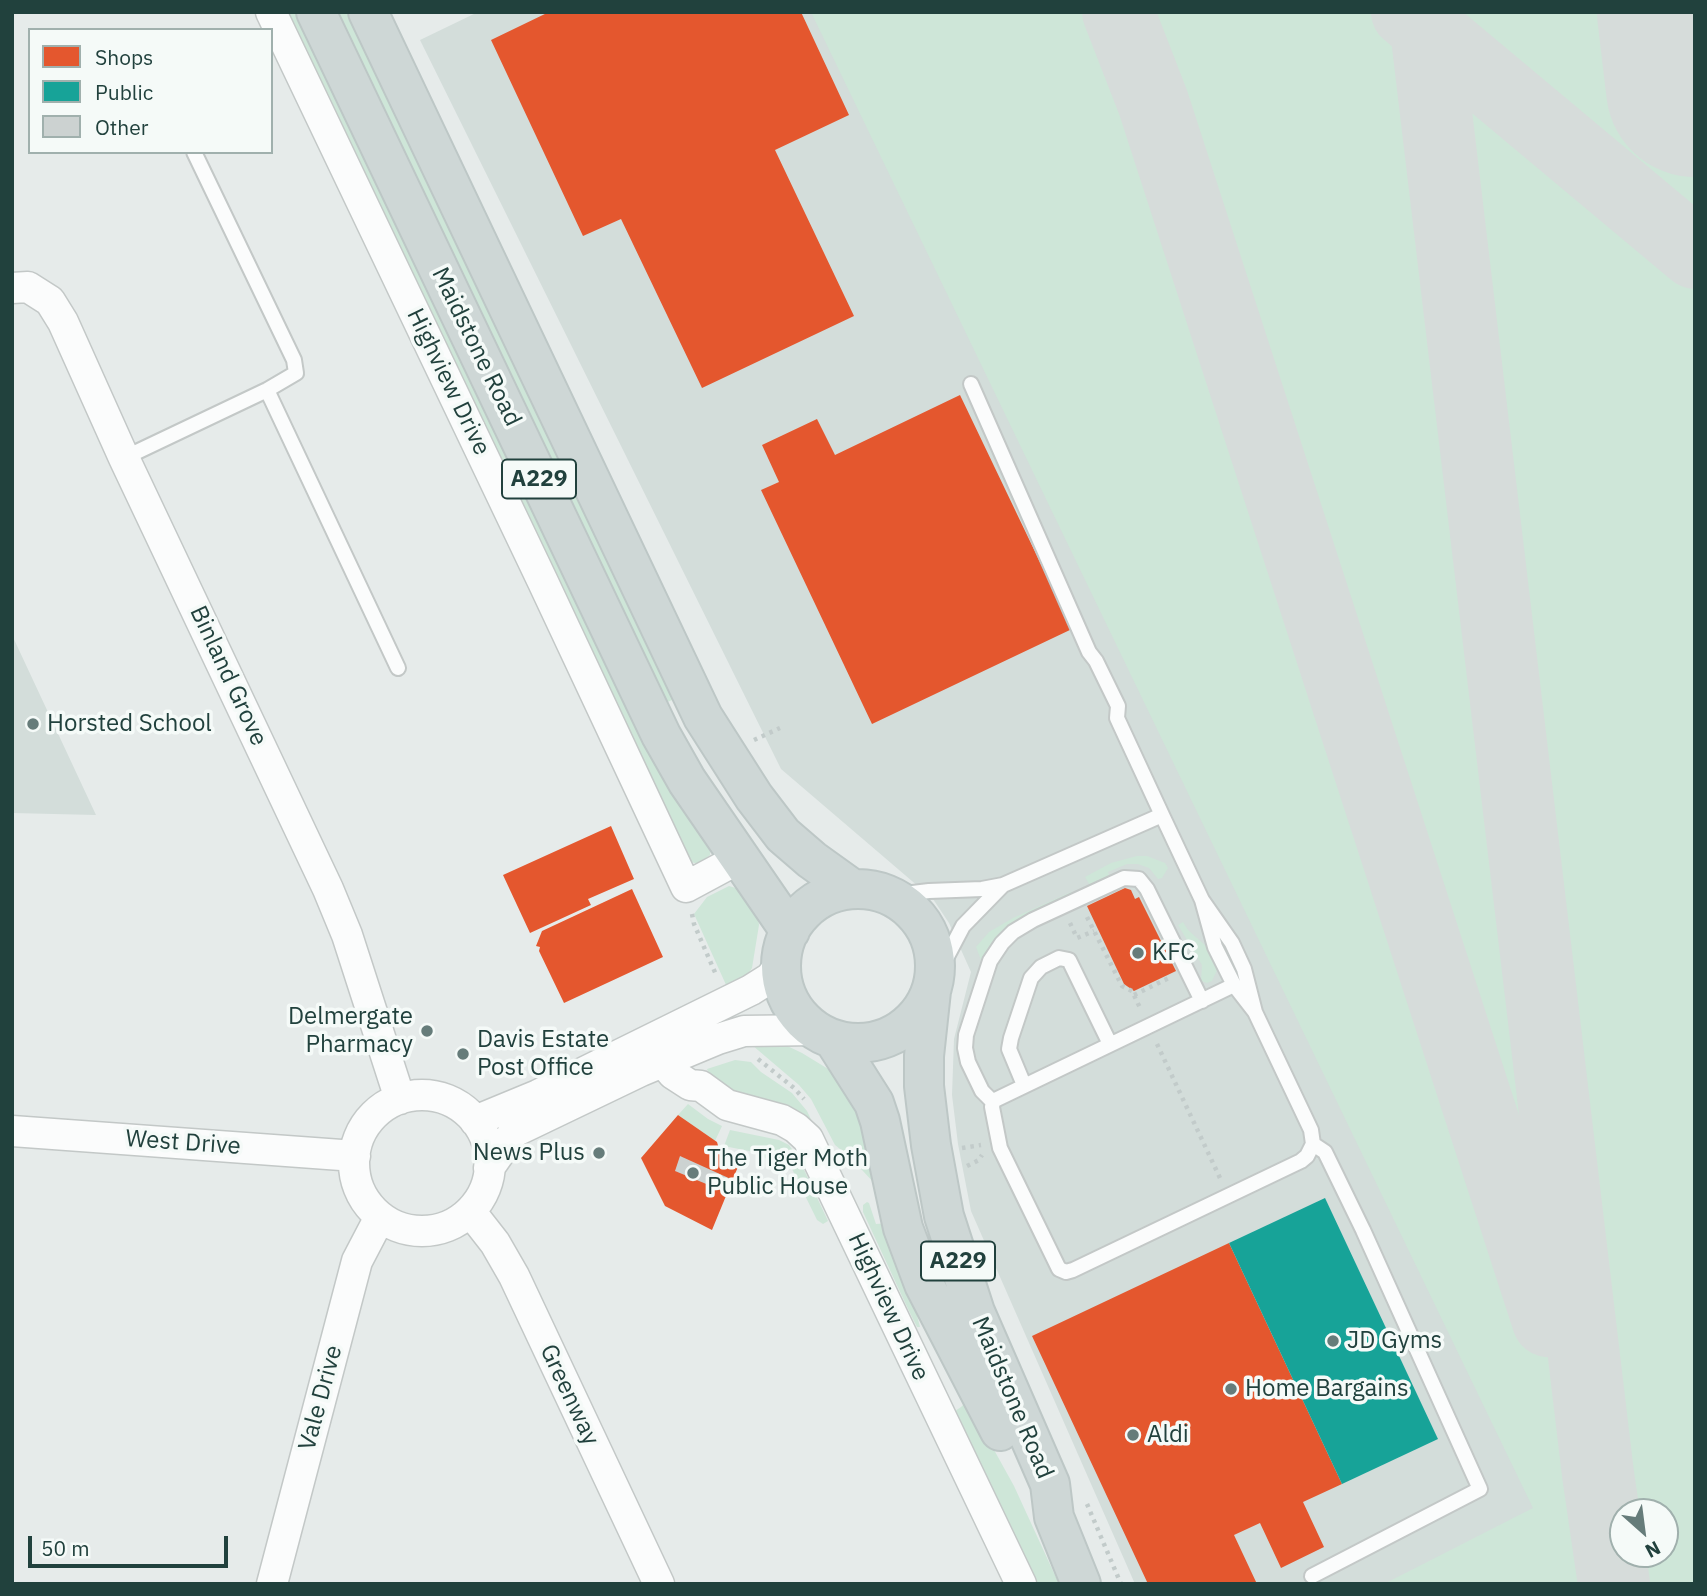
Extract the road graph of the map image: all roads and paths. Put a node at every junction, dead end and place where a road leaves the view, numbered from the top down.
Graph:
1 (271, 12) edge
2 (316, 12) edge
3 (368, 12) edge
4 (195, 154) edge
5 (12, 288) edge
6 (971, 384) dead end
7 (267, 390) junction
8 (124, 458) junction
9 (398, 668) dead end
10 (780, 728) dead end
11 (750, 743) dead end
12 (1162, 815) junction
13 (740, 858) junction
14 (1003, 886) junction
15 (686, 887) junction
16 (851, 888) junction
17 (888, 897) junction
18 (1080, 899) junction
19 (1202, 900) junction
20 (1085, 914) junction
21 (1094, 931) junction
22 (785, 947) junction
23 (1234, 985) junction
24 (932, 988) junction
25 (723, 989) dead end
26 (1197, 1003) junction
27 (1255, 1012) junction
28 (1149, 1026) junction
29 (825, 1035) junction
30 (1110, 1044) junction
31 (677, 1056) junction
32 (1024, 1085) junction
33 (400, 1099) junction
34 (993, 1102) junction
35 (475, 1121) junction
36 (12, 1131) edge
37 (1313, 1144) junction
38 (951, 1150) dead end
39 (355, 1156) junction
40 (967, 1166) dead end
41 (489, 1168) junction
42 (1228, 1195) junction
43 (470, 1211) junction
44 (380, 1217) junction
45 (1054, 1517) junction
46 (1312, 1576) dead end
47 (272, 1584) edge
48 (659, 1584) edge
49 (1021, 1584) edge
50 (1081, 1584) edge

1 - 15 street, Highview Drive
2 - 13 main road, Maidstone Road / A229
3 - 16 main road, Maidstone Road / A229
4 - 7 lane
5 - 8 street, Binland Grove
6 - 12 lane
7 - 8 lane
7 - 9 lane
8 - 33 street, Binland Grove
10 - 11 path
12 - 14 lane
12 - 19 lane
13 - 15 street
13 - 22 main road, Maidstone Road / A229
14 - 17 lane
14 - 24 lane
15 - 25 path
16 - 17 main road, A229
16 - 22 main road
17 - 24 main road, A229
18 - 20 path
18 - 26 lane
18 - 34 lane
19 - 23 lane
19 - 27 lane
20 - 21 path
20 - 21 path
21 - 26 path
22 - 29 main road, A229
22 - 35 street
23 - 26 lane
23 - 27 lane
24 - 29 main road
24 - 45 main road, Maidstone Road / A229
26 - 28 lane
27 - 37 lane
28 - 30 lane
28 - 42 path
29 - 31 street
29 - 45 main road, Maidstone Road / A229
30 - 32 lane
30 - 32 lane
31 - 41 street
31 - 49 street, Highview Drive
32 - 34 lane
33 - 35 street
33 - 39 street
34 - 42 lane
35 - 41 street
36 - 39 street, West Drive
37 - 42 lane
37 - 46 lane
38 - 40 path
39 - 44 street
41 - 43 street
43 - 44 street
43 - 48 street, Greenway
44 - 47 street, Vale Drive
45 - 50 main road, Maidstone Road / A229

